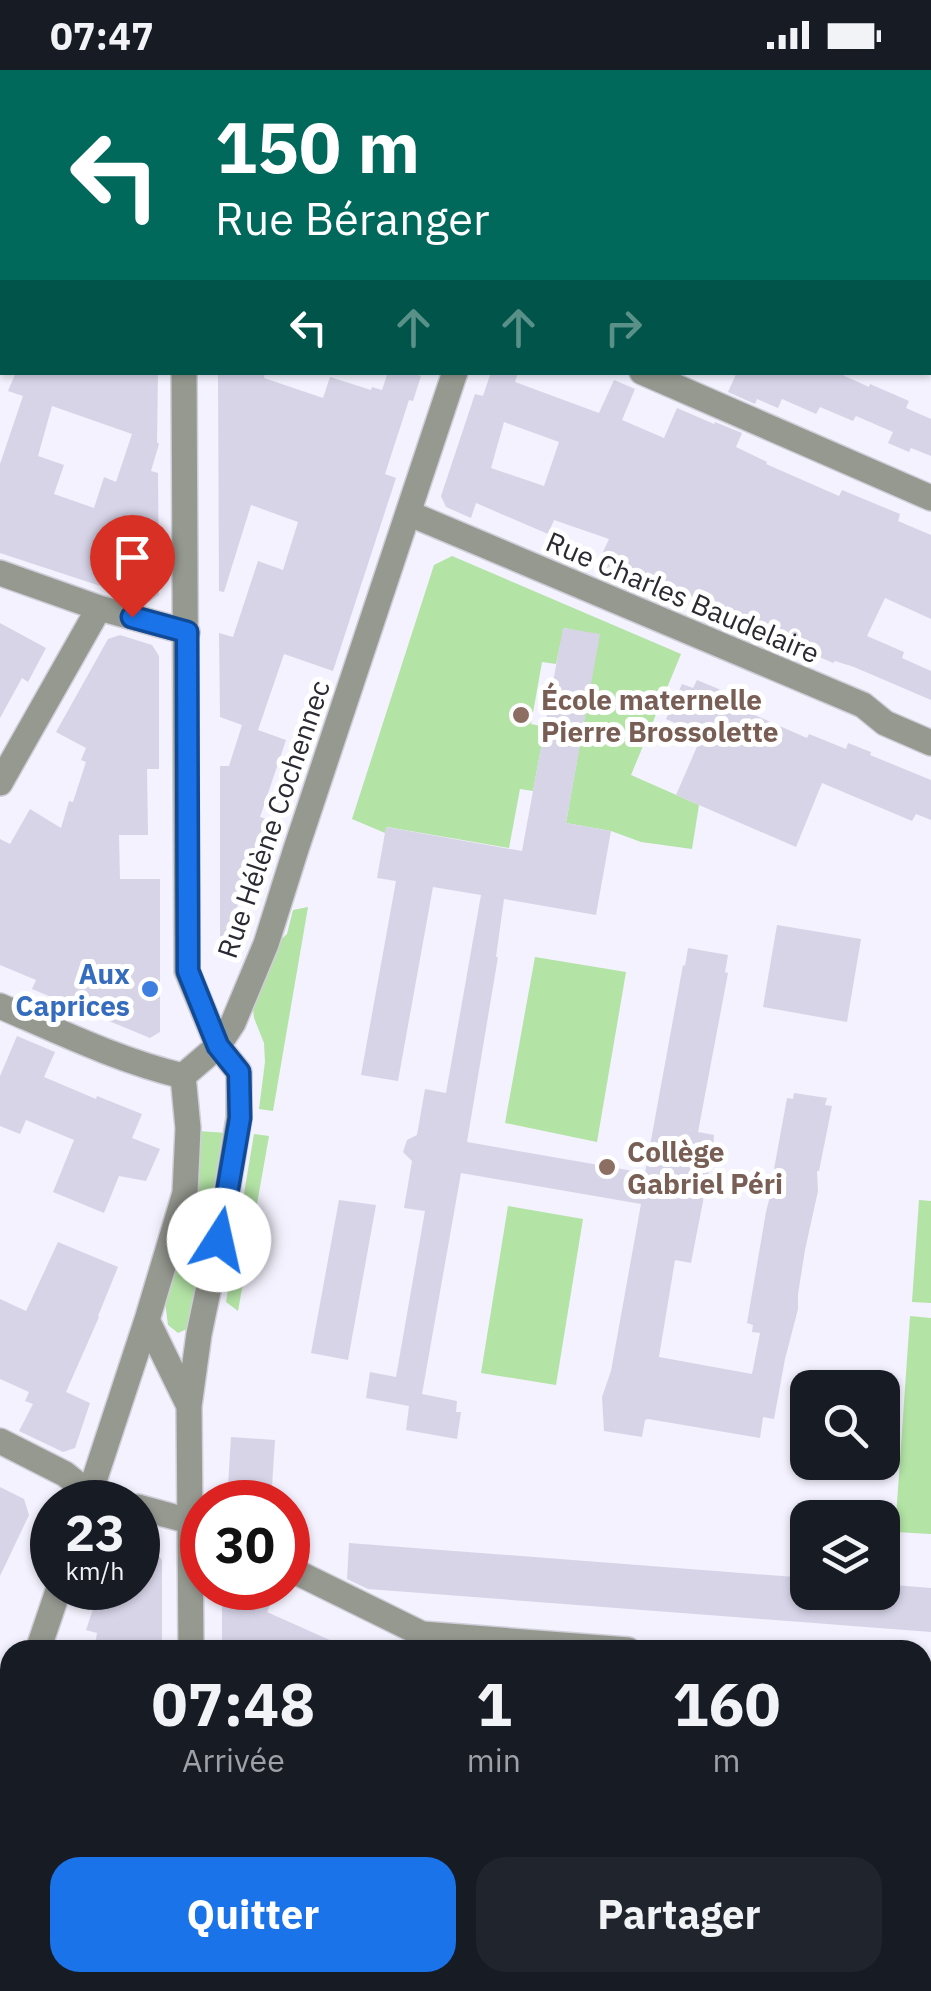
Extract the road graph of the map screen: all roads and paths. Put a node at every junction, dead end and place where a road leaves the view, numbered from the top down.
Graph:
1 (184, 375) edge
2 (454, 375) edge
3 (649, 375) edge
4 (931, 498) edge
5 (408, 512) junction
6 (0, 573) edge
7 (99, 608) junction
8 (187, 632) junction
9 (931, 743) edge
10 (0, 783) edge
11 (0, 1006) edge
12 (218, 1046) junction
13 (183, 1076) junction
14 (148, 1320) junction
15 (189, 1406) junction
16 (0, 1441) edge
17 (72, 1480) edge
18 (95, 1480) edge
19 (193, 1480) edge
20 (310, 1579) edge
21 (51, 1610) edge
22 (193, 1610) edge
23 (41, 1640) edge
24 (191, 1640) edge
25 (499, 1640) edge

1 - 8 street
2 - 5 street, Rue Hélène Cochennec
3 - 4 street
5 - 9 street, Rue Charles Baudelaire
5 - 12 street, Rue Hélène Cochennec
6 - 7 street
7 - 8 street
7 - 10 street
8 - 12 street
11 - 13 street
12 - 13 street, Rue Hélène Cochennec
12 - 15 street
13 - 14 street
14 - 15 street
14 - 18 street
15 - 19 street
16 - 17 street
20 - 25 street
21 - 23 street
22 - 24 street

